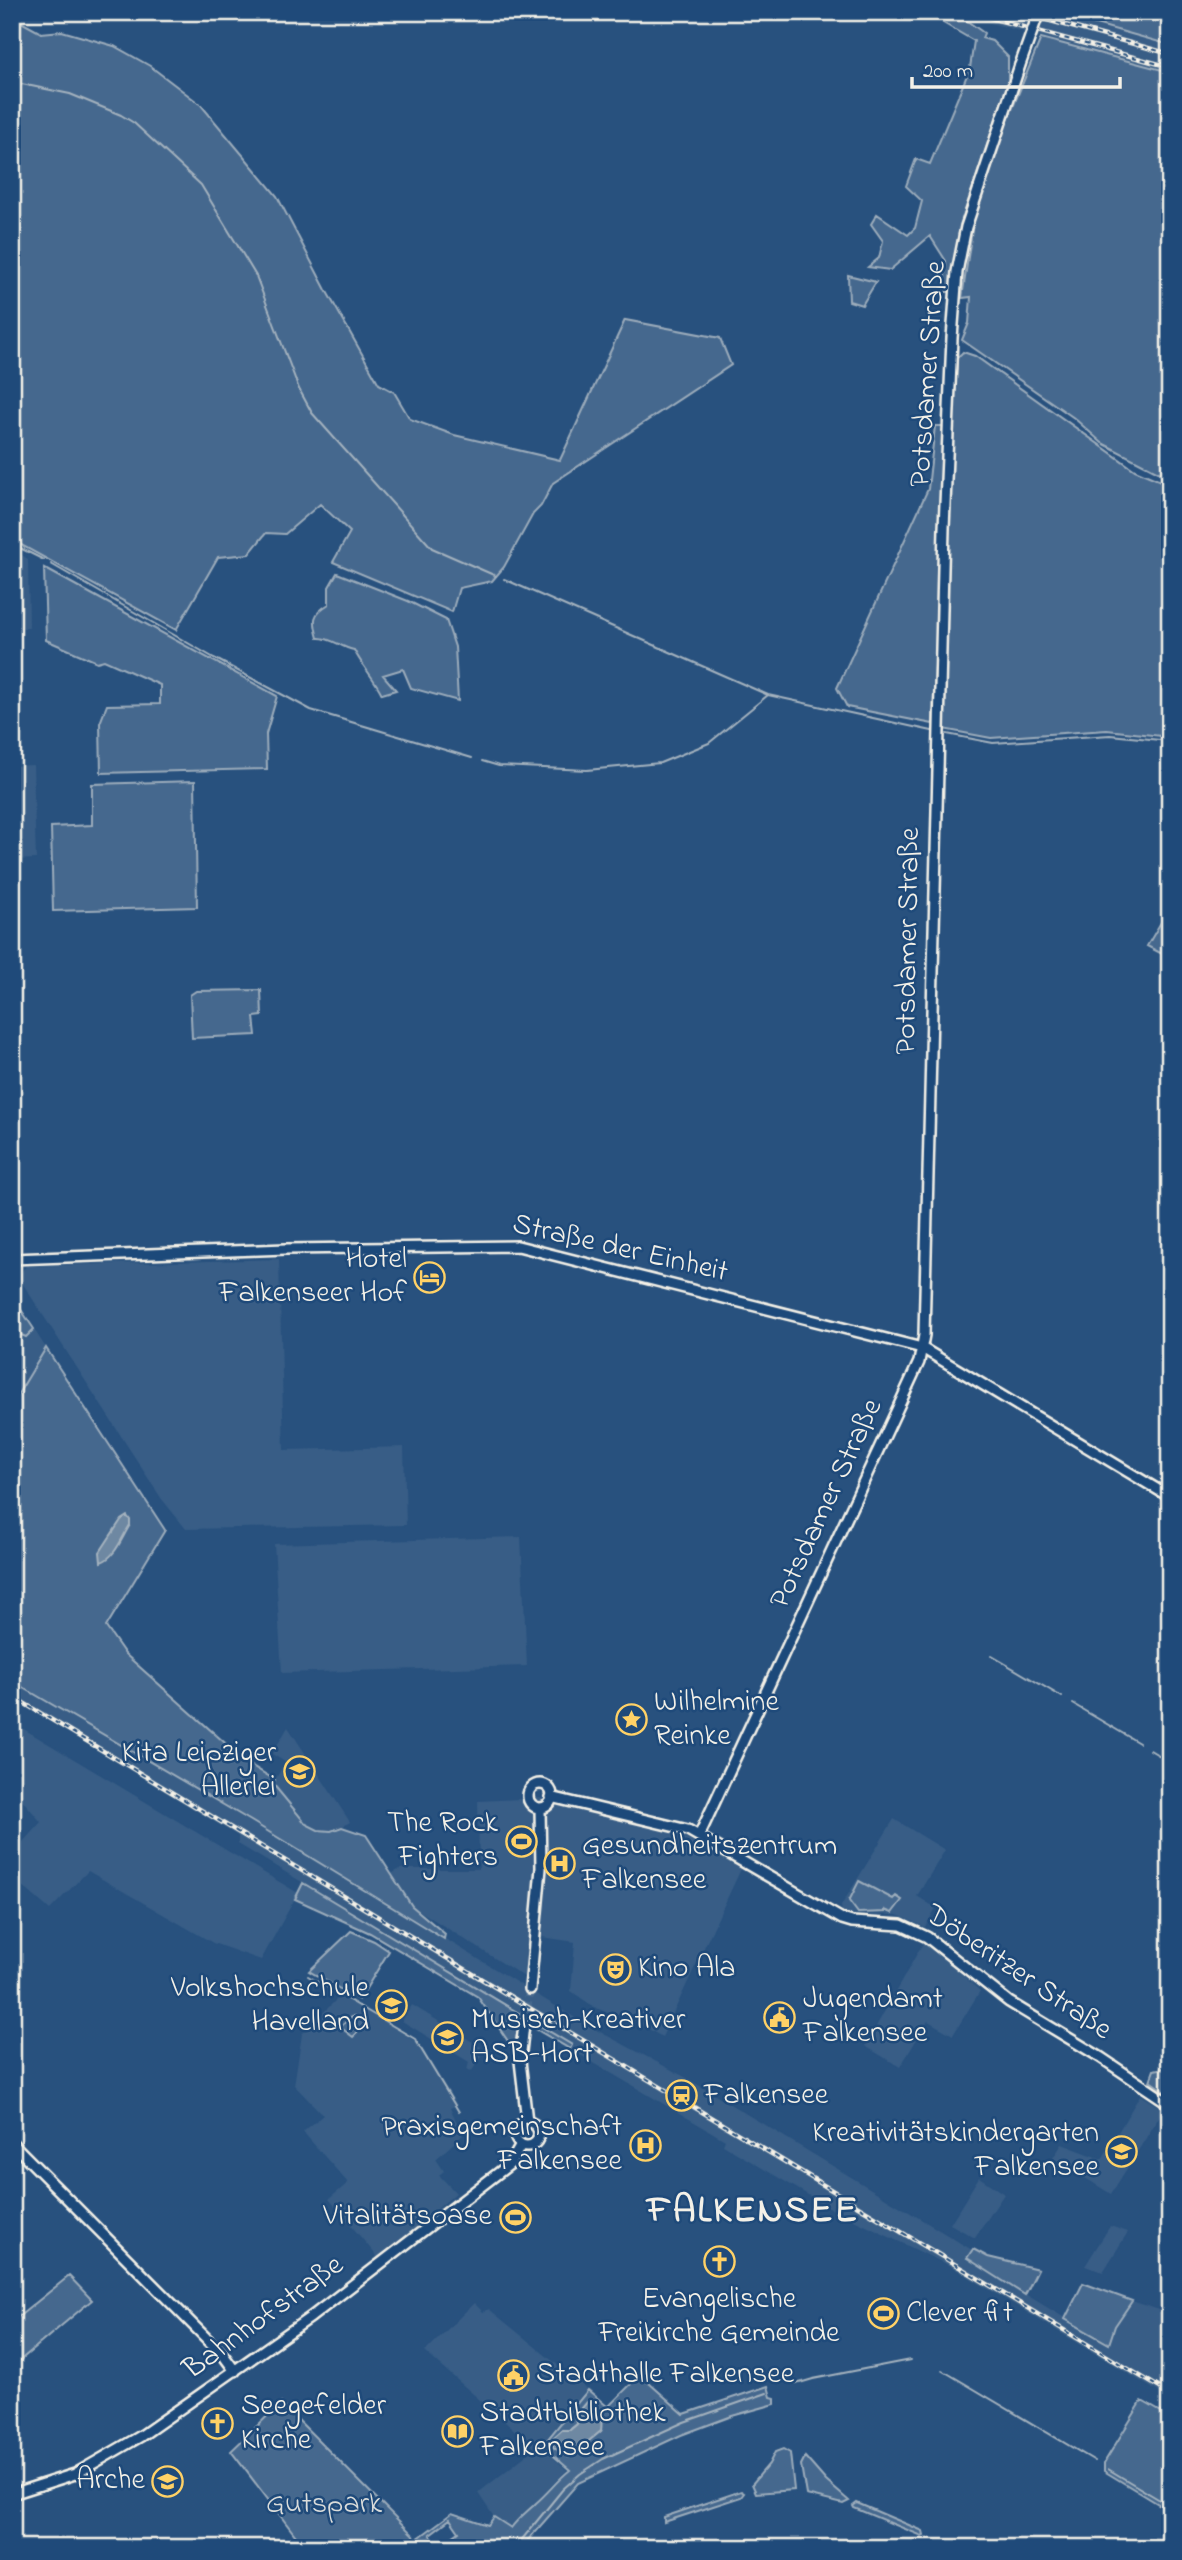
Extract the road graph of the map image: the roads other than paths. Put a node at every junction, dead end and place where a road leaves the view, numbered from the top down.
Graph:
1 (1040, 12) edge
2 (12, 1259) edge
3 (922, 1348) junction
4 (1170, 1497) edge
5 (551, 1797) junction
6 (540, 1808) junction
7 (699, 1836) junction
8 (530, 1989) tunnel mouth
9 (524, 2024) tunnel mouth
10 (1170, 2104) edge
11 (527, 2121) junction
12 (12, 2143) edge
13 (521, 2145) junction
14 (235, 2371) junction
15 (12, 2494) edge

1 - 3 street, Potsdamer Straße, bridge
2 - 3 street, Straße der Einheit
3 - 4 street, Straße der Einheit
3 - 7 street, Potsdamer Straße
5 - 6 street
5 - 6 street
5 - 7 street, Döberitzer Straße
6 - 8 street
7 - 10 street, Döberitzer Straße
9 - 11 street
11 - 13 street
11 - 13 street
12 - 14 street
13 - 14 street, Bahnhofstraße
14 - 15 street, Bahnhofstraße

